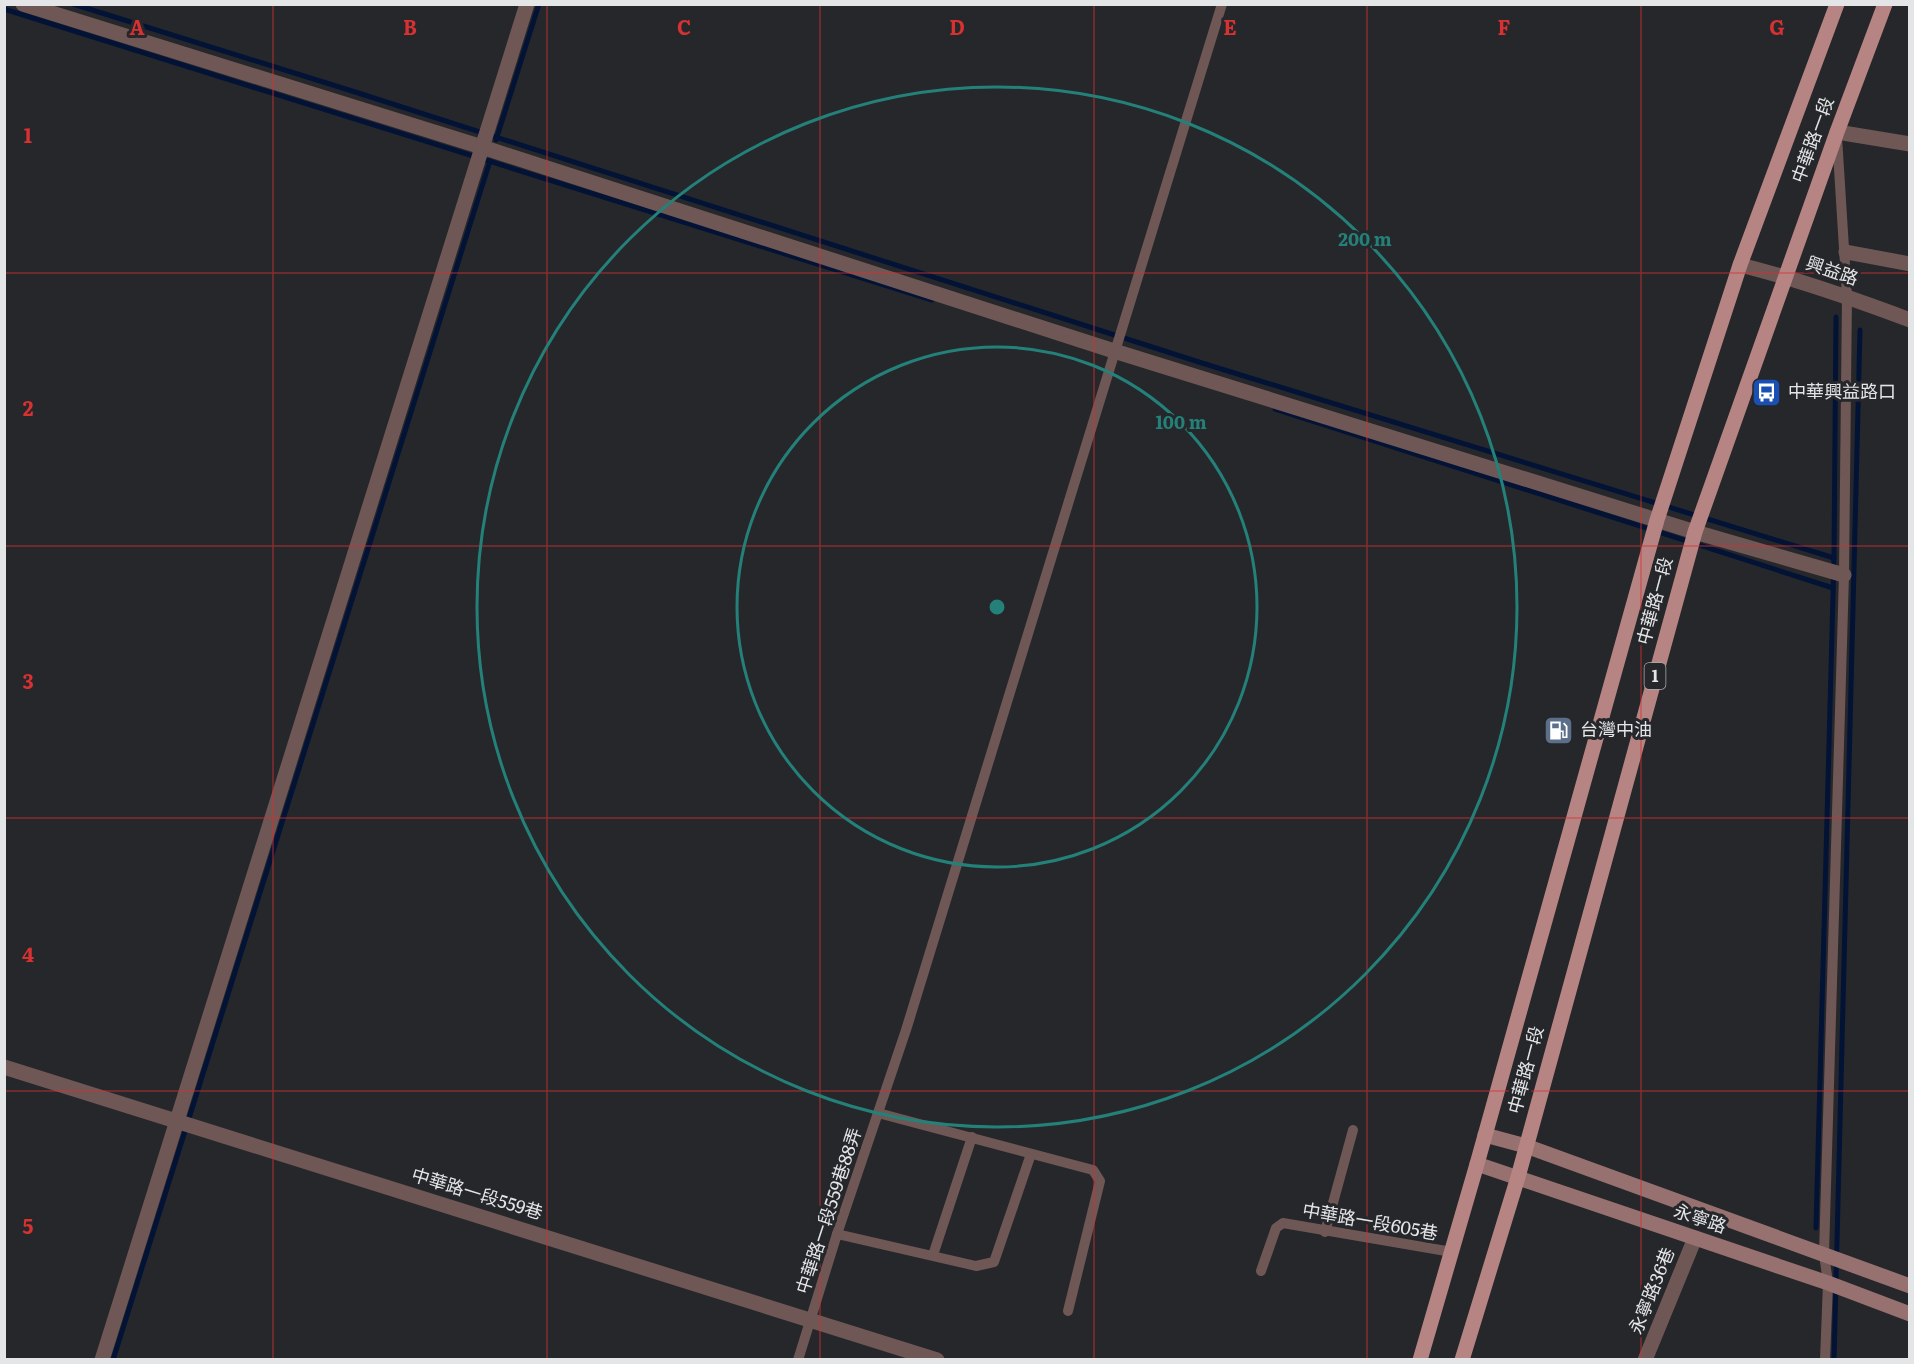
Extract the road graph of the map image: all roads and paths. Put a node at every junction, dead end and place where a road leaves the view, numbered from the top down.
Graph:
1 (23, 4) edge
2 (527, 4) edge
3 (1222, 4) edge
4 (1837, 4) edge
5 (1885, 4) edge
6 (1837, 132) junction
7 (1910, 144) edge
8 (482, 147) junction
9 (1846, 252) junction
10 (1910, 264) edge
11 (1740, 265) junction
12 (1785, 276) junction
13 (1847, 296) junction
14 (1910, 320) edge
15 (1114, 351) junction
16 (1657, 520) junction
17 (1695, 532) junction
18 (1844, 575) junction
19 (4, 1067) edge
20 (878, 1113) junction
21 (177, 1120) junction
22 (1353, 1130) dead end
23 (1485, 1134) junction
24 (972, 1137) junction
25 (1526, 1146) junction
26 (1031, 1154) junction
27 (1477, 1164) junction
28 (1518, 1178) junction
29 (1325, 1232) junction
30 (837, 1234) junction
31 (1695, 1238) junction
32 (1452, 1252) junction
33 (1824, 1254) junction
34 (933, 1255) junction
35 (1261, 1271) dead end
36 (1828, 1283) junction
37 (1910, 1286) edge
38 (1068, 1311) dead end
39 (1910, 1314) edge
40 (812, 1319) junction
41 (102, 1359) edge
42 (798, 1359) edge
43 (937, 1359) edge
44 (1420, 1359) edge
45 (1462, 1359) edge
46 (1645, 1359) edge
47 (1825, 1359) edge

1 - 8 street
2 - 8 street
3 - 15 lane, 中華路一段559巷88弄
4 - 11 main road, 中華路一段 / 1
5 - 6 main road, 中華路一段 / 1
6 - 7 street
6 - 9 lane
6 - 12 main road, 中華路一段 / 1
8 - 15 street
8 - 21 street
9 - 10 street
9 - 13 lane
11 - 12 street, 興益路
11 - 16 main road, 中華路一段 / 1
12 - 13 street, 興益路
12 - 17 main road, 中華路一段 / 1
13 - 14 street, 興益路
13 - 18 lane
15 - 16 street
15 - 20 lane, 中華路一段559巷88弄
16 - 17 street
16 - 23 main road, 中華路一段 / 1
17 - 18 street
17 - 25 main road, 中華路一段 / 1
18 - 33 lane
19 - 21 street, 中華路一段559巷
20 - 24 lane
20 - 30 lane, 中華路一段559巷88弄
21 - 40 street, 中華路一段559巷
21 - 41 street
22 - 29 lane
23 - 25 street, 永寧路
23 - 27 main road, 中華路一段 / 1
24 - 26 lane
24 - 34 lane
25 - 28 main road, 中華路一段 / 1
25 - 33 street, 永寧路
26 - 34 lane
26 - 38 lane
27 - 28 street, 永寧路
27 - 32 main road, 中華路一段 / 1
28 - 31 street, 永寧路
28 - 45 main road, 中華路一段 / 1
29 - 32 lane, 中華路一段605巷
29 - 35 lane, 中華路一段605巷
30 - 34 lane
30 - 40 lane, 中華路一段559巷88弄
31 - 36 street, 永寧路
31 - 46 street, 永寧路36巷
32 - 44 main road, 中華路一段 / 1
33 - 36 lane
33 - 37 street, 永寧路
36 - 39 street, 永寧路
36 - 47 lane
40 - 42 lane, 中華路一段559巷88弄
40 - 43 street, 中華路一段559巷

